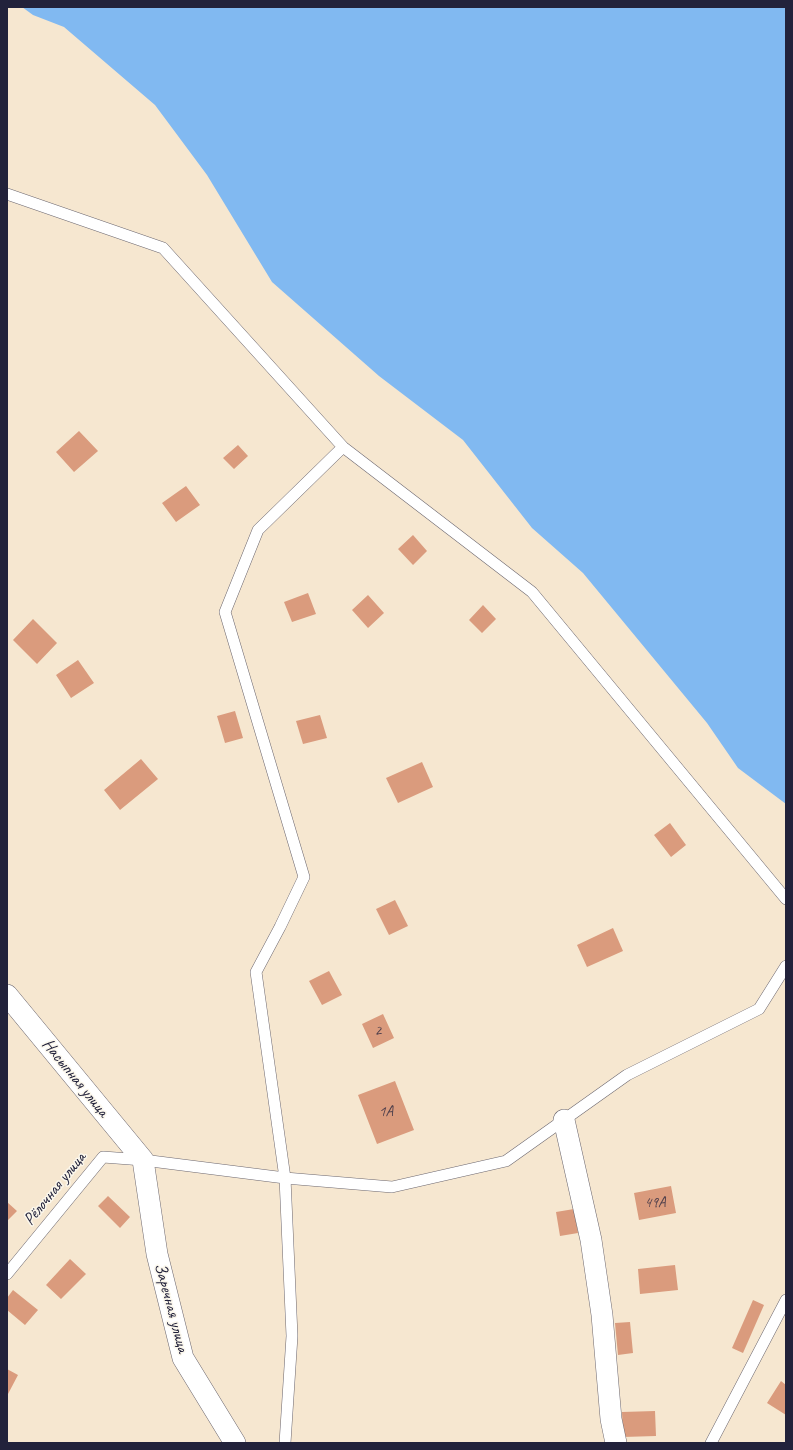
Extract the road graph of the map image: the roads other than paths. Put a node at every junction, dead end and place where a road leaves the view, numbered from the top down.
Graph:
1 (7, 194) edge
2 (343, 447) junction
3 (786, 899) edge
4 (786, 966) edge
5 (7, 995) edge
6 (564, 1120) junction
7 (143, 1160) junction
8 (285, 1178) junction
9 (7, 1274) edge
10 (786, 1300) edge
11 (235, 1443) edge
12 (285, 1443) edge
13 (616, 1443) edge
14 (711, 1443) edge

1 - 2 lane
2 - 3 lane
2 - 8 lane
4 - 6 lane
5 - 7 street, Насыпная улица
6 - 8 lane
6 - 13 street
7 - 8 lane
7 - 9 lane, Рёлочная улица
7 - 11 street, Заречная улица
8 - 12 lane
10 - 14 lane

